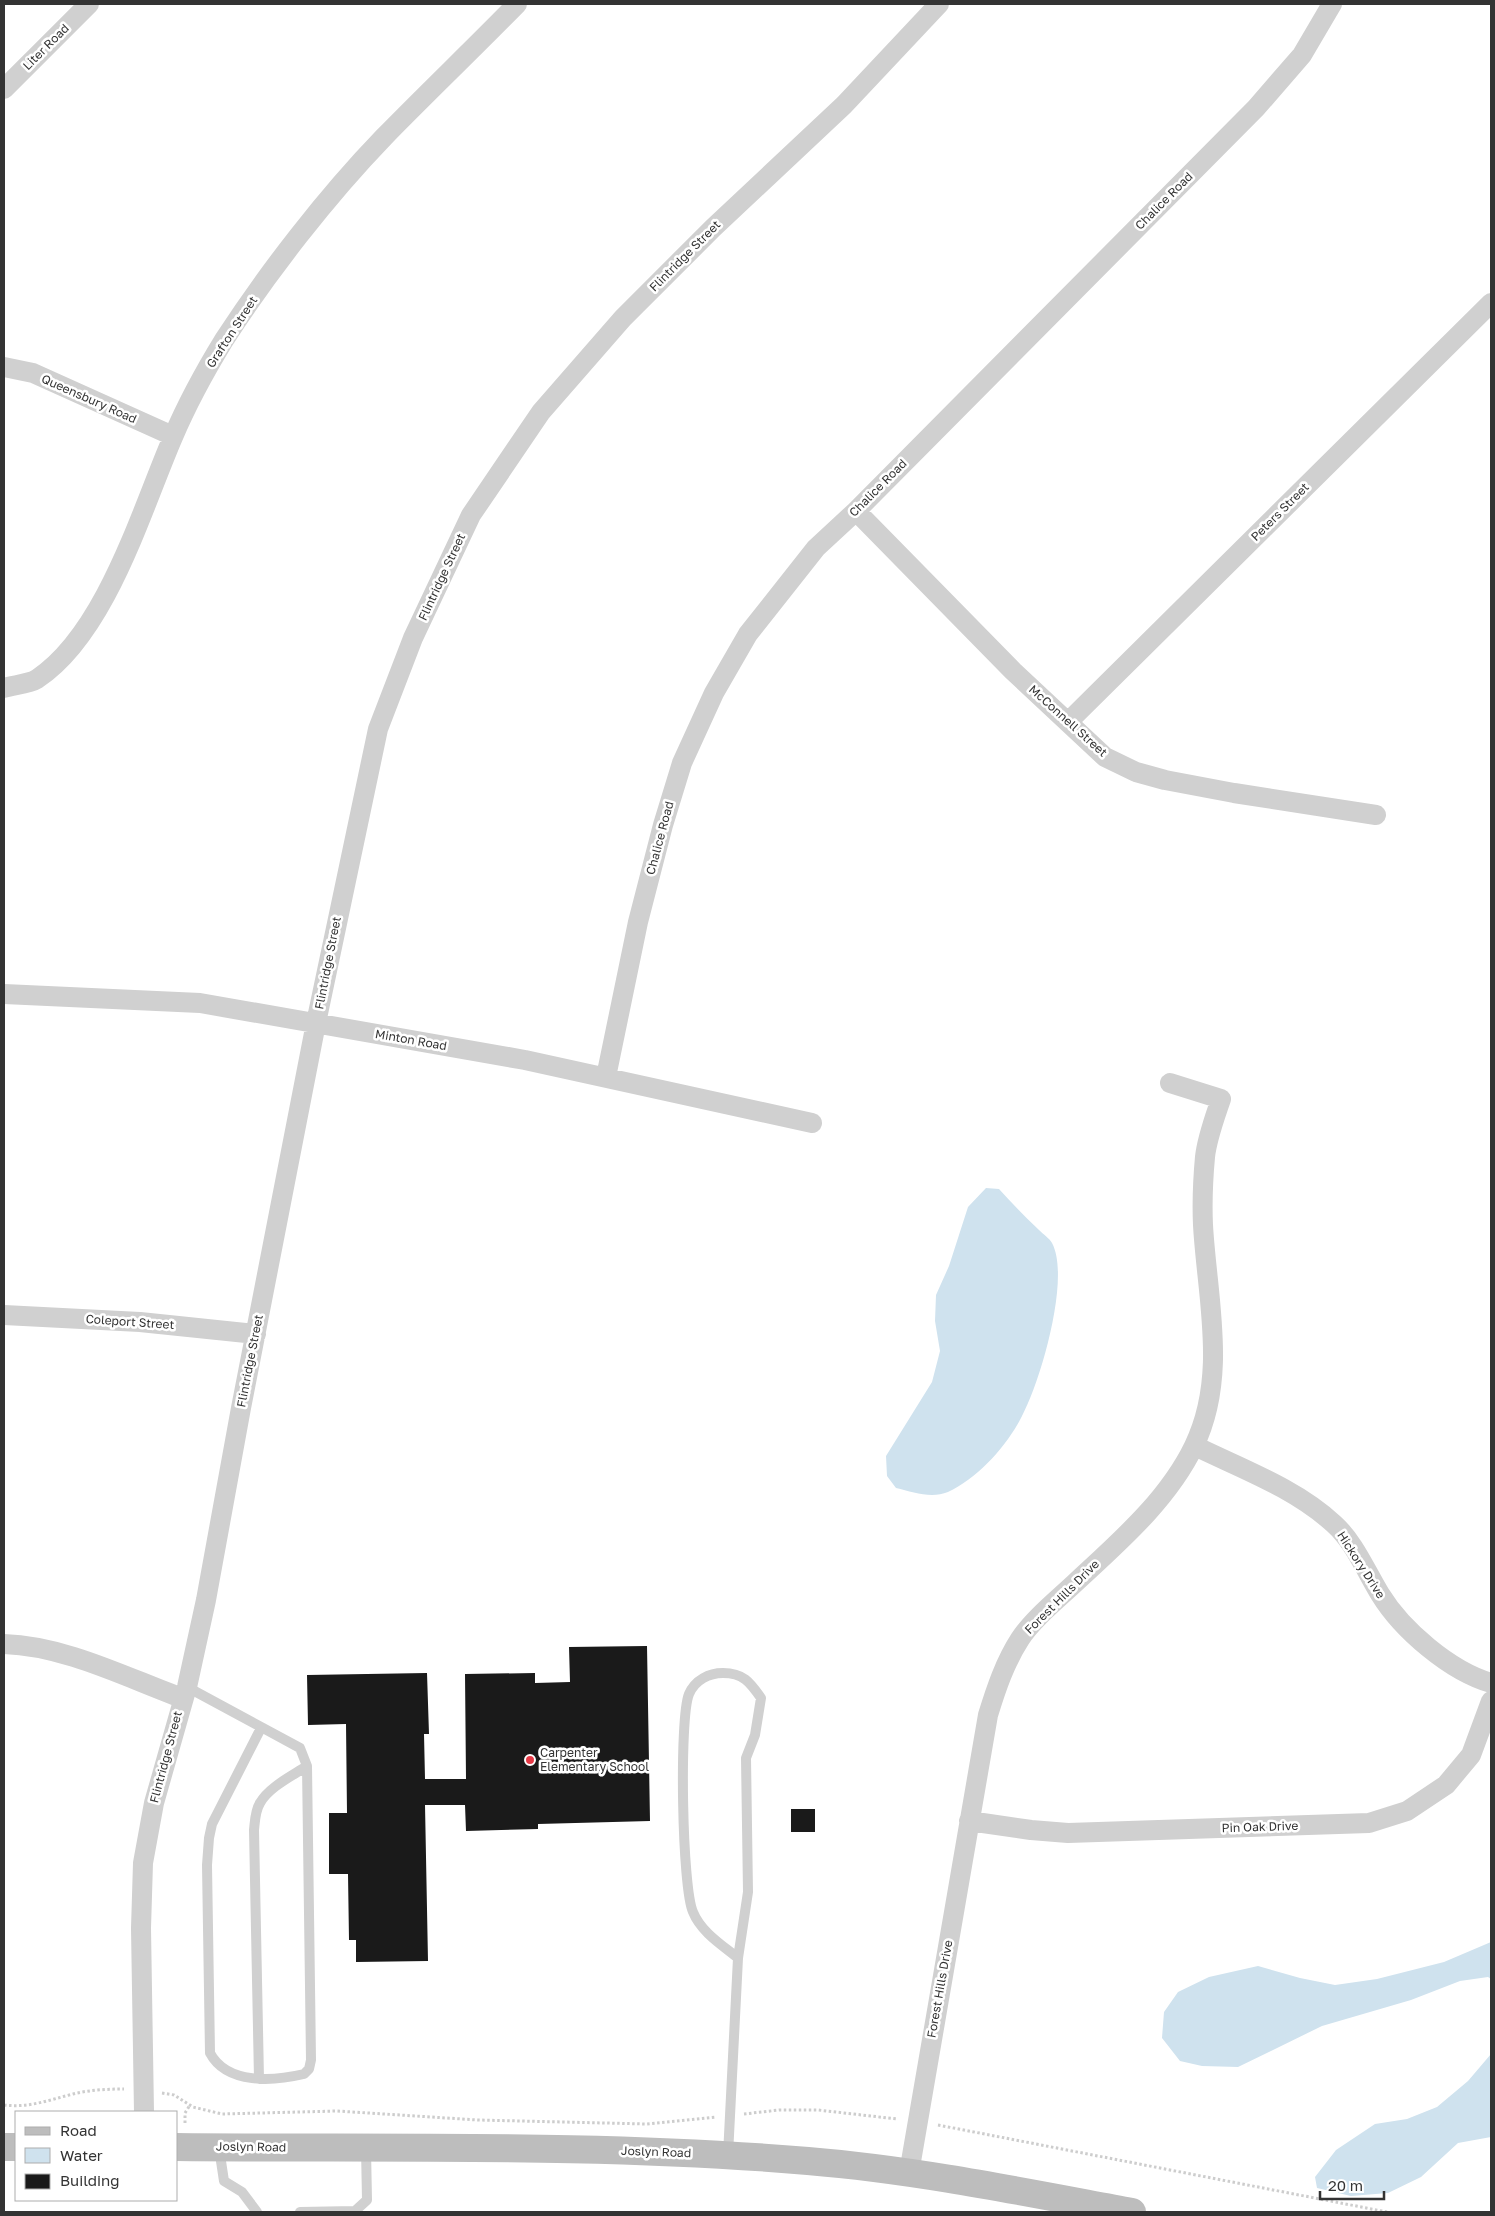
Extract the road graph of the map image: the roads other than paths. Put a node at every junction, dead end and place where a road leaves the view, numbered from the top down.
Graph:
1 (89, 4) edge
2 (517, 4) edge
3 (939, 4) edge
4 (1332, 4) edge
5 (4, 89) edge
6 (1491, 303) edge
7 (4, 367) edge
8 (173, 436) junction
9 (856, 511) junction
10 (4, 688) edge
11 (1069, 721) junction
12 (1376, 815) dead end
13 (4, 994) edge
14 (316, 1023) junction
15 (606, 1077) junction
16 (1170, 1083) dead end
17 (812, 1123) dead end
18 (4, 1315) edge
19 (256, 1334) junction
20 (1194, 1446) junction
21 (4, 1644) edge
22 (1491, 1683) edge
23 (184, 1693) junction
24 (1491, 1701) edge
25 (261, 1728) junction
26 (306, 1766) junction
27 (969, 1821) junction
28 (738, 1958) junction
29 (259, 2079) junction
30 (144, 2111) edge
31 (178, 2146) edge
32 (219, 2147) junction
33 (366, 2148) junction
34 (728, 2156) junction
35 (909, 2173) junction
36 (257, 2212) edge
37 (300, 2212) edge
38 (1132, 2212) edge

1 - 5 street, Liter Road
2 - 8 street, Grafton Street
3 - 14 street, Flintridge Street
4 - 9 street, Chalice Road
6 - 11 street, Peters Street
7 - 8 street, Queensbury Road
8 - 10 street, Grafton Street
9 - 11 street, McConnell Street
9 - 15 street, Chalice Road
11 - 12 street, McConnell Street
13 - 14 street, Minton Road
14 - 15 street, Minton Road
14 - 19 street, Flintridge Street
15 - 17 street, Minton Road
16 - 20 street, Forest Hills Drive
18 - 19 street, Coleport Street
19 - 23 street, Flintridge Street
20 - 22 street, Hickory Drive
20 - 27 street, Forest Hills Drive
21 - 23 street
23 - 25 lane
23 - 30 street, Flintridge Street
24 - 27 street, Pin Oak Drive
25 - 26 lane
25 - 29 lane
26 - 29 lane
26 - 29 lane
27 - 35 street, Forest Hills Drive
28 - 28 lane
28 - 34 lane
31 - 32 street, Joslyn Road
32 - 33 street, Joslyn Road
32 - 36 lane
33 - 34 street, Joslyn Road
33 - 37 lane
34 - 35 street, Joslyn Road
35 - 38 street, Joslyn Road

